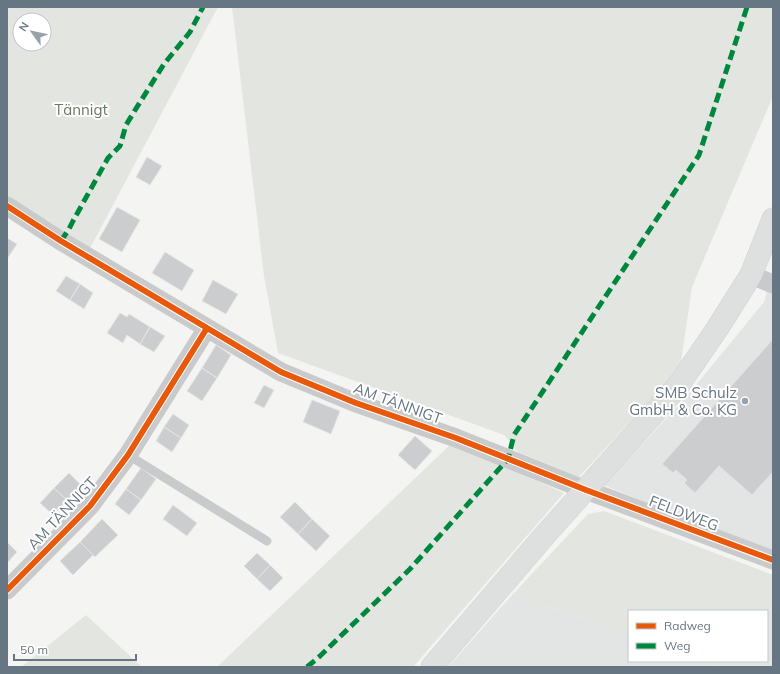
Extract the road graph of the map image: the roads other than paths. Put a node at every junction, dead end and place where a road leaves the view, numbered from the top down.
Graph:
1 (7, 206) edge
2 (773, 219) edge
3 (751, 275) junction
4 (773, 284) edge
5 (207, 328) junction
6 (128, 455) junction
7 (586, 490) junction
8 (267, 541) dead end
9 (773, 560) edge
10 (7, 590) edge
11 (432, 667) edge

1 - 5 street, AM TÄNNIGT
2 - 3 main road
3 - 4 street
3 - 7 main road
5 - 6 street, AM TÄNNIGT
5 - 7 street, AM TÄNNIGT
6 - 8 lane
6 - 10 street, AM TÄNNIGT
7 - 9 street, FELDWEG
7 - 11 main road

